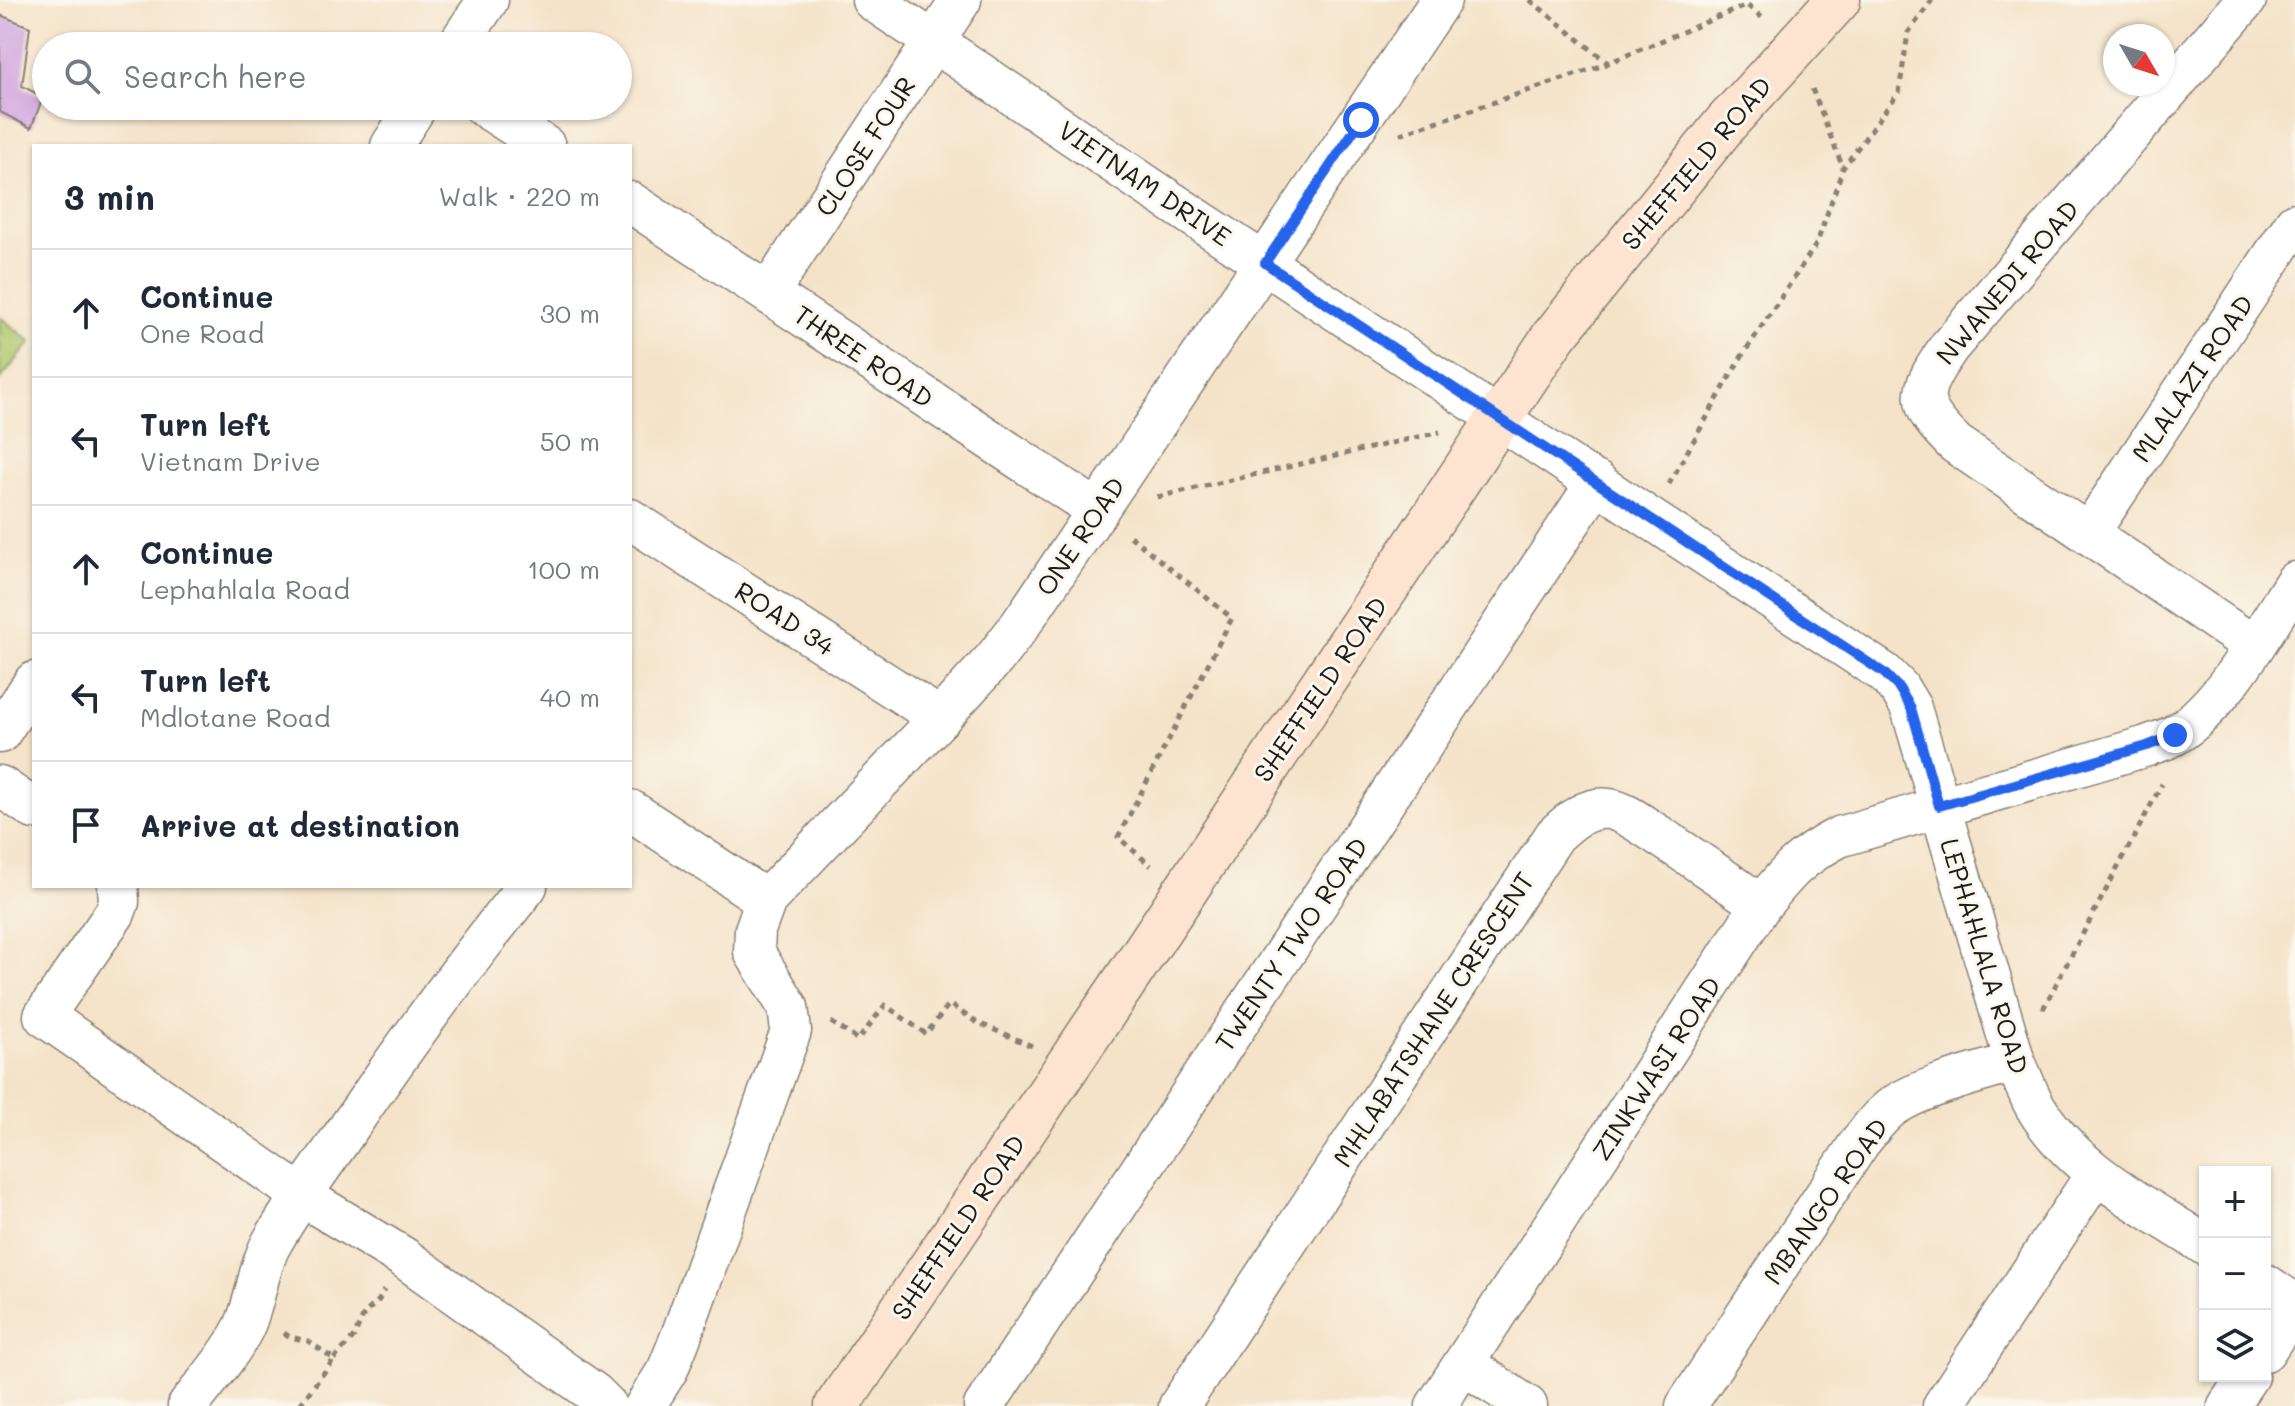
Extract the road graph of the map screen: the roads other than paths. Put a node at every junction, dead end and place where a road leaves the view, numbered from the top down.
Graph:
1 (488, 0) edge
2 (872, 0) edge
3 (961, 0) edge
4 (1838, 0) edge
5 (2246, 0) edge
6 (1431, 3) edge
7 (466, 32) edge
8 (934, 41) junction
9 (408, 120) edge
10 (505, 120) edge
11 (392, 144) edge
12 (542, 144) edge
13 (632, 203) edge
14 (2295, 223) edge
15 (1265, 263) junction
16 (769, 292) junction
17 (1500, 418) junction
18 (1597, 482) junction
19 (1098, 511) junction
20 (632, 520) edge
21 (2089, 533) junction
22 (2295, 582) edge
23 (2254, 646) junction
24 (32, 685) edge
25 (940, 718) junction
26 (0, 733) edge
27 (0, 786) edge
28 (1939, 806) junction
29 (32, 808) edge
30 (632, 811) edge
31 (118, 888) edge
32 (525, 888) edge
33 (766, 900) junction
34 (1761, 905) junction
35 (2015, 1062) junction
36 (2096, 1174) junction
37 (302, 1196) junction
38 (2199, 1241) edge
39 (2271, 1288) edge
40 (2295, 1304) edge
41 (2271, 1342) edge
42 (1464, 1364) junction
43 (2244, 1382) edge
44 (188, 1406) edge
45 (607, 1406) edge
46 (645, 1406) edge
47 (837, 1406) edge
48 (984, 1406) edge
49 (1179, 1406) edge
50 (1436, 1406) edge
51 (1527, 1406) edge
52 (1686, 1406) edge
53 (1943, 1406) edge
54 (2228, 1406) edge

1 - 7 street
2 - 8 street, VIETNAM DRIVE
3 - 8 street, CLOSE FOUR
4 - 17 street, SHEFFIELD ROAD
5 - 21 street, NWANEDI ROAD
6 - 15 street, ONE ROAD
8 - 15 street, VIETNAM DRIVE
8 - 16 street, CLOSE FOUR
9 - 11 street
10 - 12 street
13 - 16 street, THREE ROAD
14 - 21 street, MLALAZI ROAD
15 - 17 street, VIETNAM DRIVE
15 - 19 street, ONE ROAD
16 - 19 street, THREE ROAD
17 - 18 street, LEPHAHLALA ROAD
17 - 47 street, SHEFFIELD ROAD
18 - 28 street, LEPHAHLALA ROAD
18 - 48 street, TWENTY TWO ROAD
19 - 25 street, ONE ROAD
20 - 25 street, ROAD 34
21 - 23 street, NWANEDI ROAD
22 - 23 street, ZINKWASI ROAD
23 - 28 street, ZINKWASI ROAD
24 - 26 street
25 - 33 street, ONE ROAD
27 - 29 street
28 - 34 street, ZINKWASI ROAD
28 - 35 street, LEPHAHLALA ROAD
30 - 33 street
31 - 37 street
32 - 37 street
33 - 46 street
34 - 42 street, ZINKWASI ROAD
34 - 49 street, MHLABATSHANE CRESCENT
35 - 36 street, LEPHAHLALA ROAD
35 - 52 street, MBANGO ROAD
36 - 38 street, LEPHAHLALA ROAD
36 - 53 street
37 - 44 street
37 - 45 street
39 - 40 street
40 - 41 street
42 - 50 street, ZINKWASI ROAD
42 - 51 street
43 - 54 street

